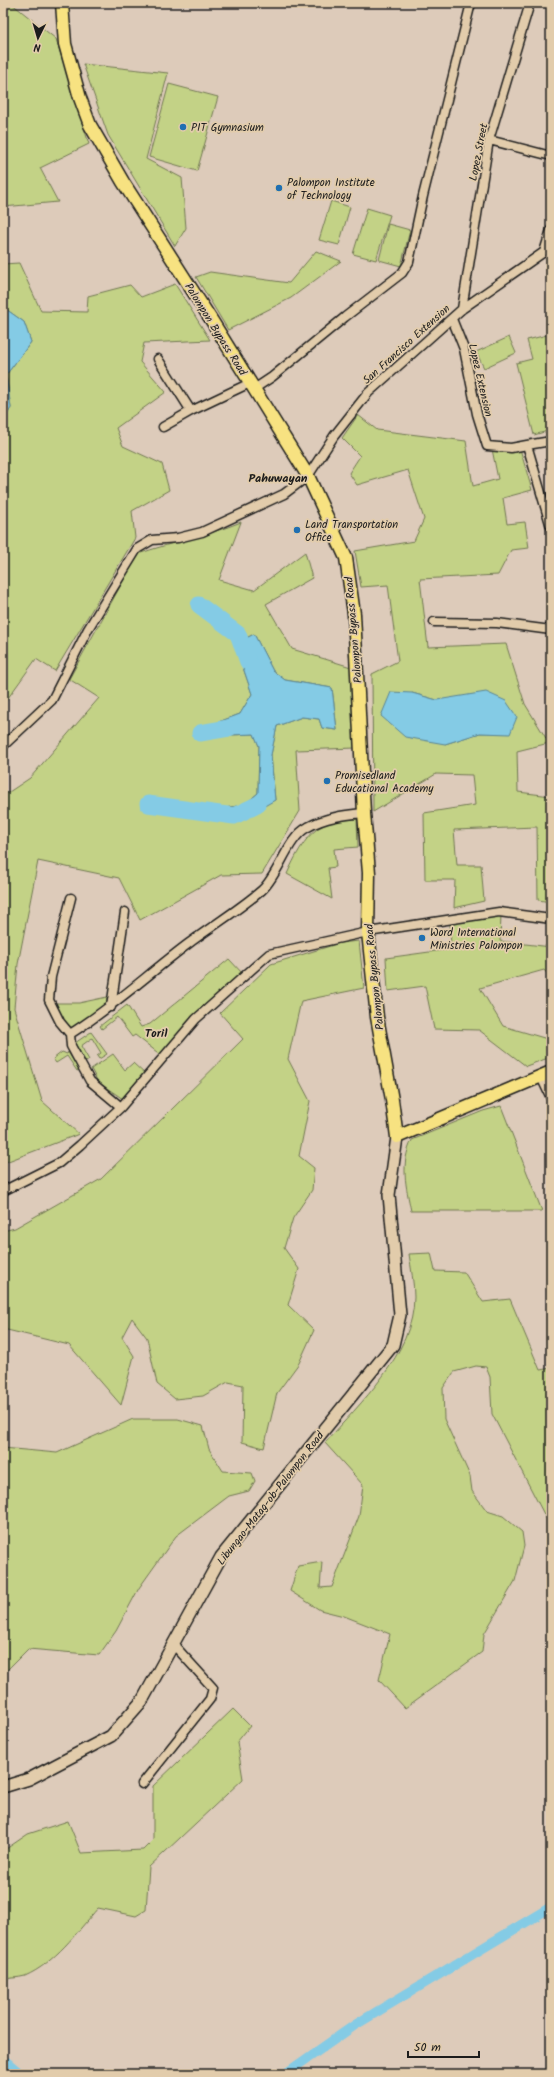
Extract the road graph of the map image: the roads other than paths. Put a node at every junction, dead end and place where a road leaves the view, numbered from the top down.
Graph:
1 (62, 3) edge
2 (471, 3) edge
3 (530, 3) edge
4 (489, 140) junction
5 (551, 156) edge
6 (551, 230) edge
7 (548, 253) edge
8 (462, 309) junction
9 (452, 319) junction
10 (158, 359) dead end
11 (252, 386) junction
12 (190, 411) junction
13 (163, 427) dead end
14 (551, 441) edge
15 (527, 445) junction
16 (308, 476) junction
17 (551, 527) edge
18 (434, 622) dead end
19 (551, 630) edge
20 (3, 746) edge
21 (364, 813) junction
22 (71, 898) dead end
23 (125, 912) dead end
24 (551, 919) edge
25 (368, 932) junction
26 (111, 1007) junction
27 (70, 1034) junction
28 (546, 1074) edge
29 (551, 1098) edge
30 (121, 1107) junction
31 (396, 1136) junction
32 (3, 1191) edge
33 (173, 1644) junction
34 (142, 1784) dead end
35 (3, 1787) edge

1 - 11 main road, Palompon Bypass Road
2 - 11 street
3 - 4 street, Lopez Street
4 - 5 street
4 - 8 street, Lopez Street
6 - 7 street
7 - 8 street, San Francisco Extension
8 - 9 street, San Francisco Extension
9 - 15 street, Lopez Extension
9 - 16 street, San Francisco Extension
10 - 12 street
11 - 12 street
11 - 16 main road, Palompon Bypass Road
12 - 13 street
14 - 15 street
15 - 17 street
16 - 20 street
16 - 21 main road, Palompon Bypass Road
18 - 19 street
21 - 25 main road, Palompon Bypass Road
21 - 26 street
22 - 27 street
23 - 26 street
24 - 25 street
25 - 30 street
25 - 31 main road, Palompon Bypass Road
26 - 27 street
27 - 30 street
28 - 29 street
28 - 31 main road
30 - 32 street
31 - 33 main road, Libungao-Matag-ob-Palompon Road
33 - 34 street
33 - 35 main road, Libungao-Matag-ob-Palompon Road

